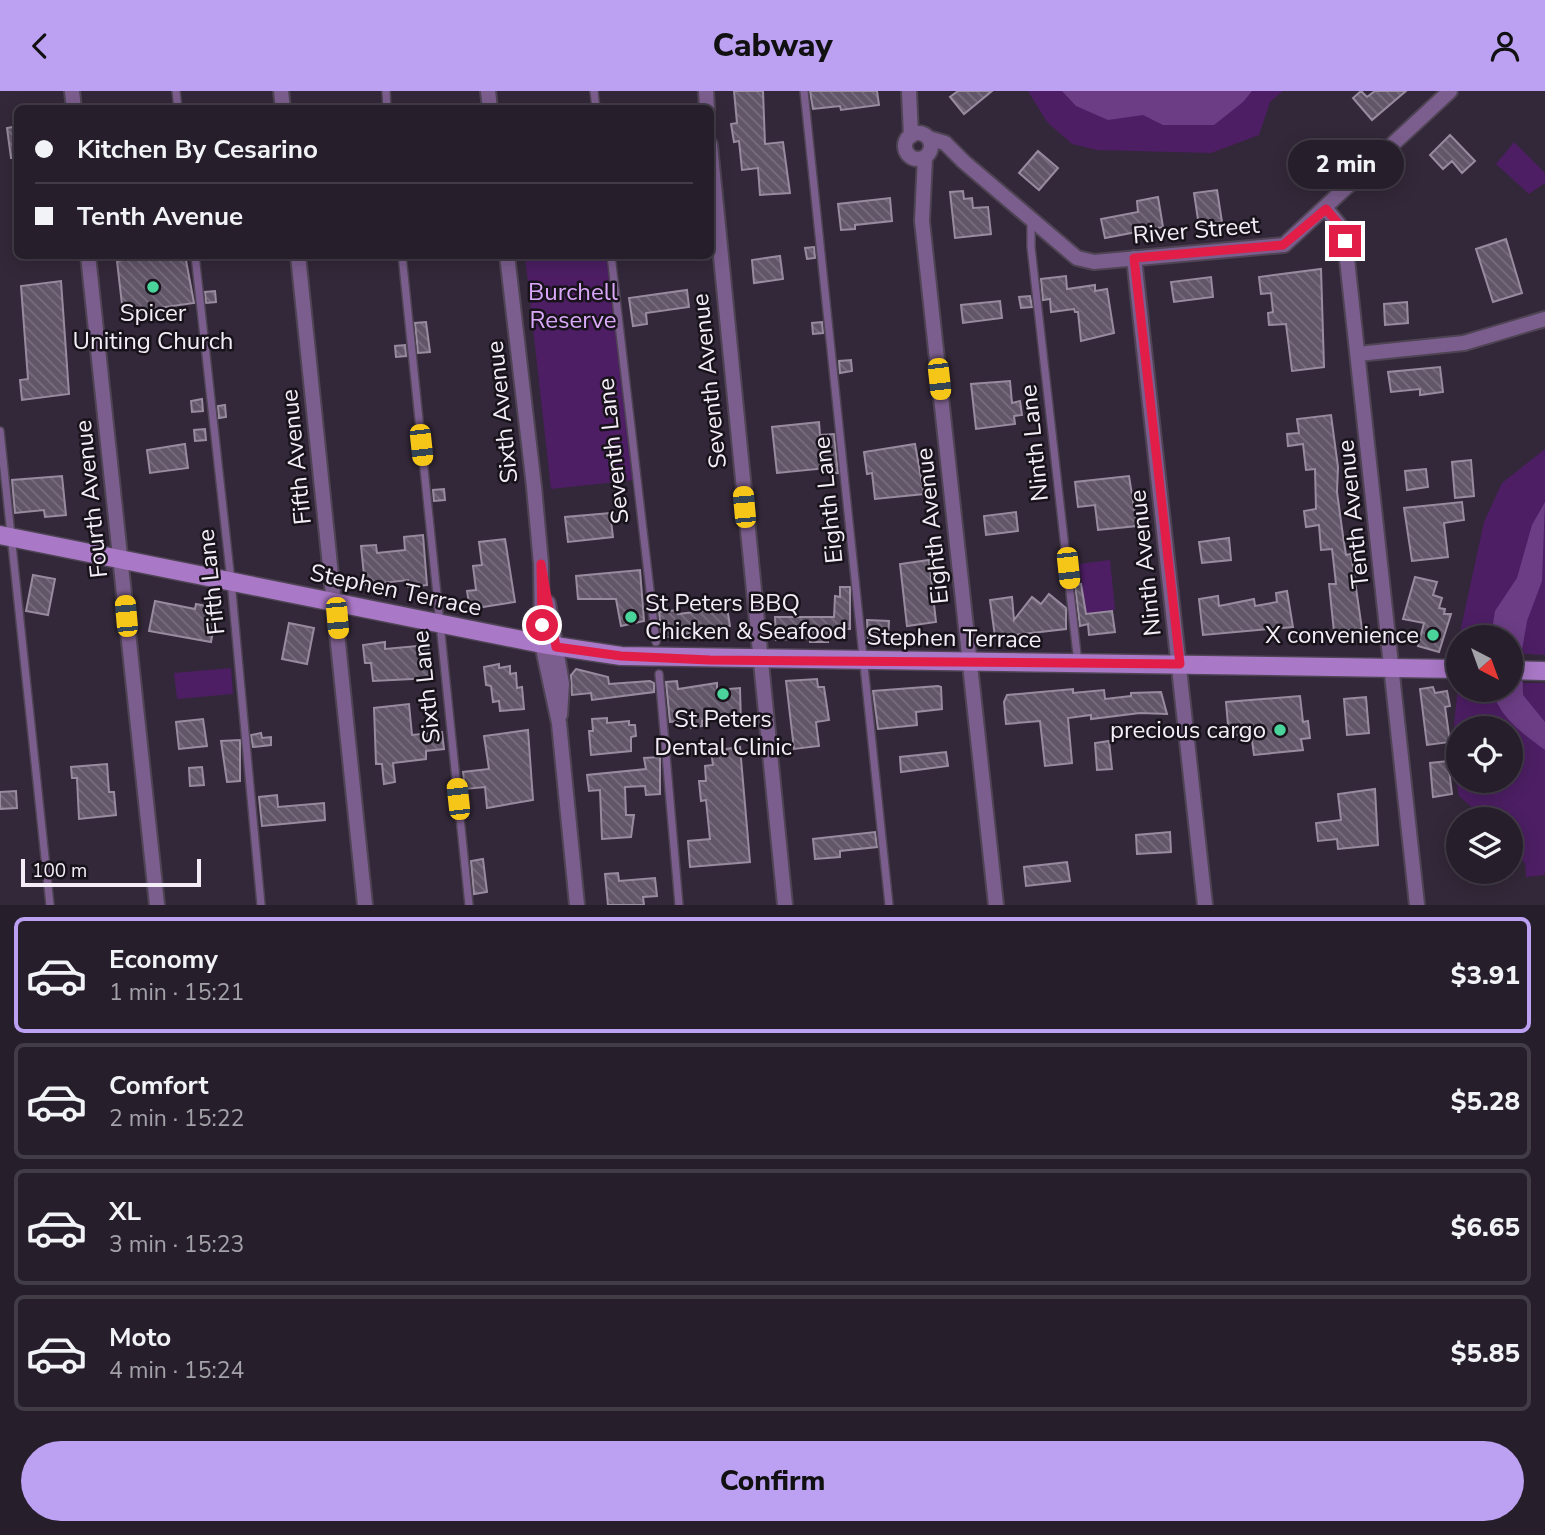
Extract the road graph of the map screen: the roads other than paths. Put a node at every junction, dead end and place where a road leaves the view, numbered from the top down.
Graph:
1 (804, 91) edge
2 (1450, 91) edge
3 (909, 95) edge
4 (921, 136) junction
5 (923, 156) junction
6 (964, 162) junction
7 (714, 185) edge
8 (1326, 209) junction
9 (1031, 219) junction
10 (1134, 258) junction
11 (88, 259) edge
12 (195, 259) edge
13 (298, 259) edge
14 (402, 259) edge
15 (507, 259) edge
16 (611, 259) edge
17 (1545, 319) edge
18 (1359, 354) junction
19 (0, 431) edge
20 (6, 536) edge
21 (121, 560) junction
22 (230, 581) junction
23 (335, 602) junction
24 (439, 623) junction
25 (656, 642) dead end
26 (549, 646) junction
27 (761, 660) junction
28 (864, 661) junction
29 (969, 662) junction
30 (1078, 663) junction
31 (1180, 664) junction
32 (1391, 669) junction
33 (1446, 669) edge
34 (1523, 670) edge
35 (1545, 671) edge
36 (659, 674) dead end
37 (50, 905) edge
38 (157, 905) edge
39 (261, 905) edge
40 (365, 905) edge
41 (469, 905) edge
42 (577, 905) edge
43 (680, 905) edge
44 (785, 905) edge
45 (890, 905) edge
46 (996, 905) edge
47 (1205, 905) edge
48 (1417, 905) edge

1 - 28 lane, Eighth Lane
2 - 8 street, River Street
3 - 4 street
4 - 5 street
4 - 5 street
4 - 6 street, River Street
5 - 6 street, River Street
5 - 29 street, Eighth Avenue
6 - 9 street, River Street
7 - 27 street, Seventh Avenue
8 - 10 street, River Street
8 - 18 street, Tenth Avenue
9 - 10 street, River Street
9 - 30 lane, Ninth Lane
10 - 31 street, Ninth Avenue
11 - 21 street, Fourth Avenue
12 - 22 lane, Fifth Lane
13 - 23 street, Fifth Avenue
14 - 24 lane, Sixth Lane
15 - 26 street, Sixth Avenue
16 - 25 lane, Seventh Lane
17 - 18 street
18 - 32 street, Tenth Avenue
19 - 20 lane
20 - 21 main road, Stephen Terrace
20 - 37 lane
21 - 22 main road, Stephen Terrace
21 - 38 street, Fourth Avenue
22 - 23 main road, Stephen Terrace
22 - 39 lane, Fifth Lane
23 - 24 main road, Stephen Terrace
23 - 40 street, Fifth Avenue
24 - 26 main road, Stephen Terrace
24 - 41 lane, Sixth Lane
26 - 27 main road, Stephen Terrace
26 - 42 street, Sixth Avenue
27 - 28 main road, Stephen Terrace
27 - 44 street, Seventh Avenue
28 - 29 main road, Stephen Terrace
28 - 45 lane, Eighth Lane
29 - 30 main road, Stephen Terrace
29 - 46 street, Eighth Avenue
30 - 31 main road, Stephen Terrace
31 - 32 main road, Stephen Terrace
31 - 47 street, Ninth Avenue
32 - 33 main road, Stephen Terrace
32 - 48 street, Tenth Avenue
34 - 35 main road
36 - 43 lane

